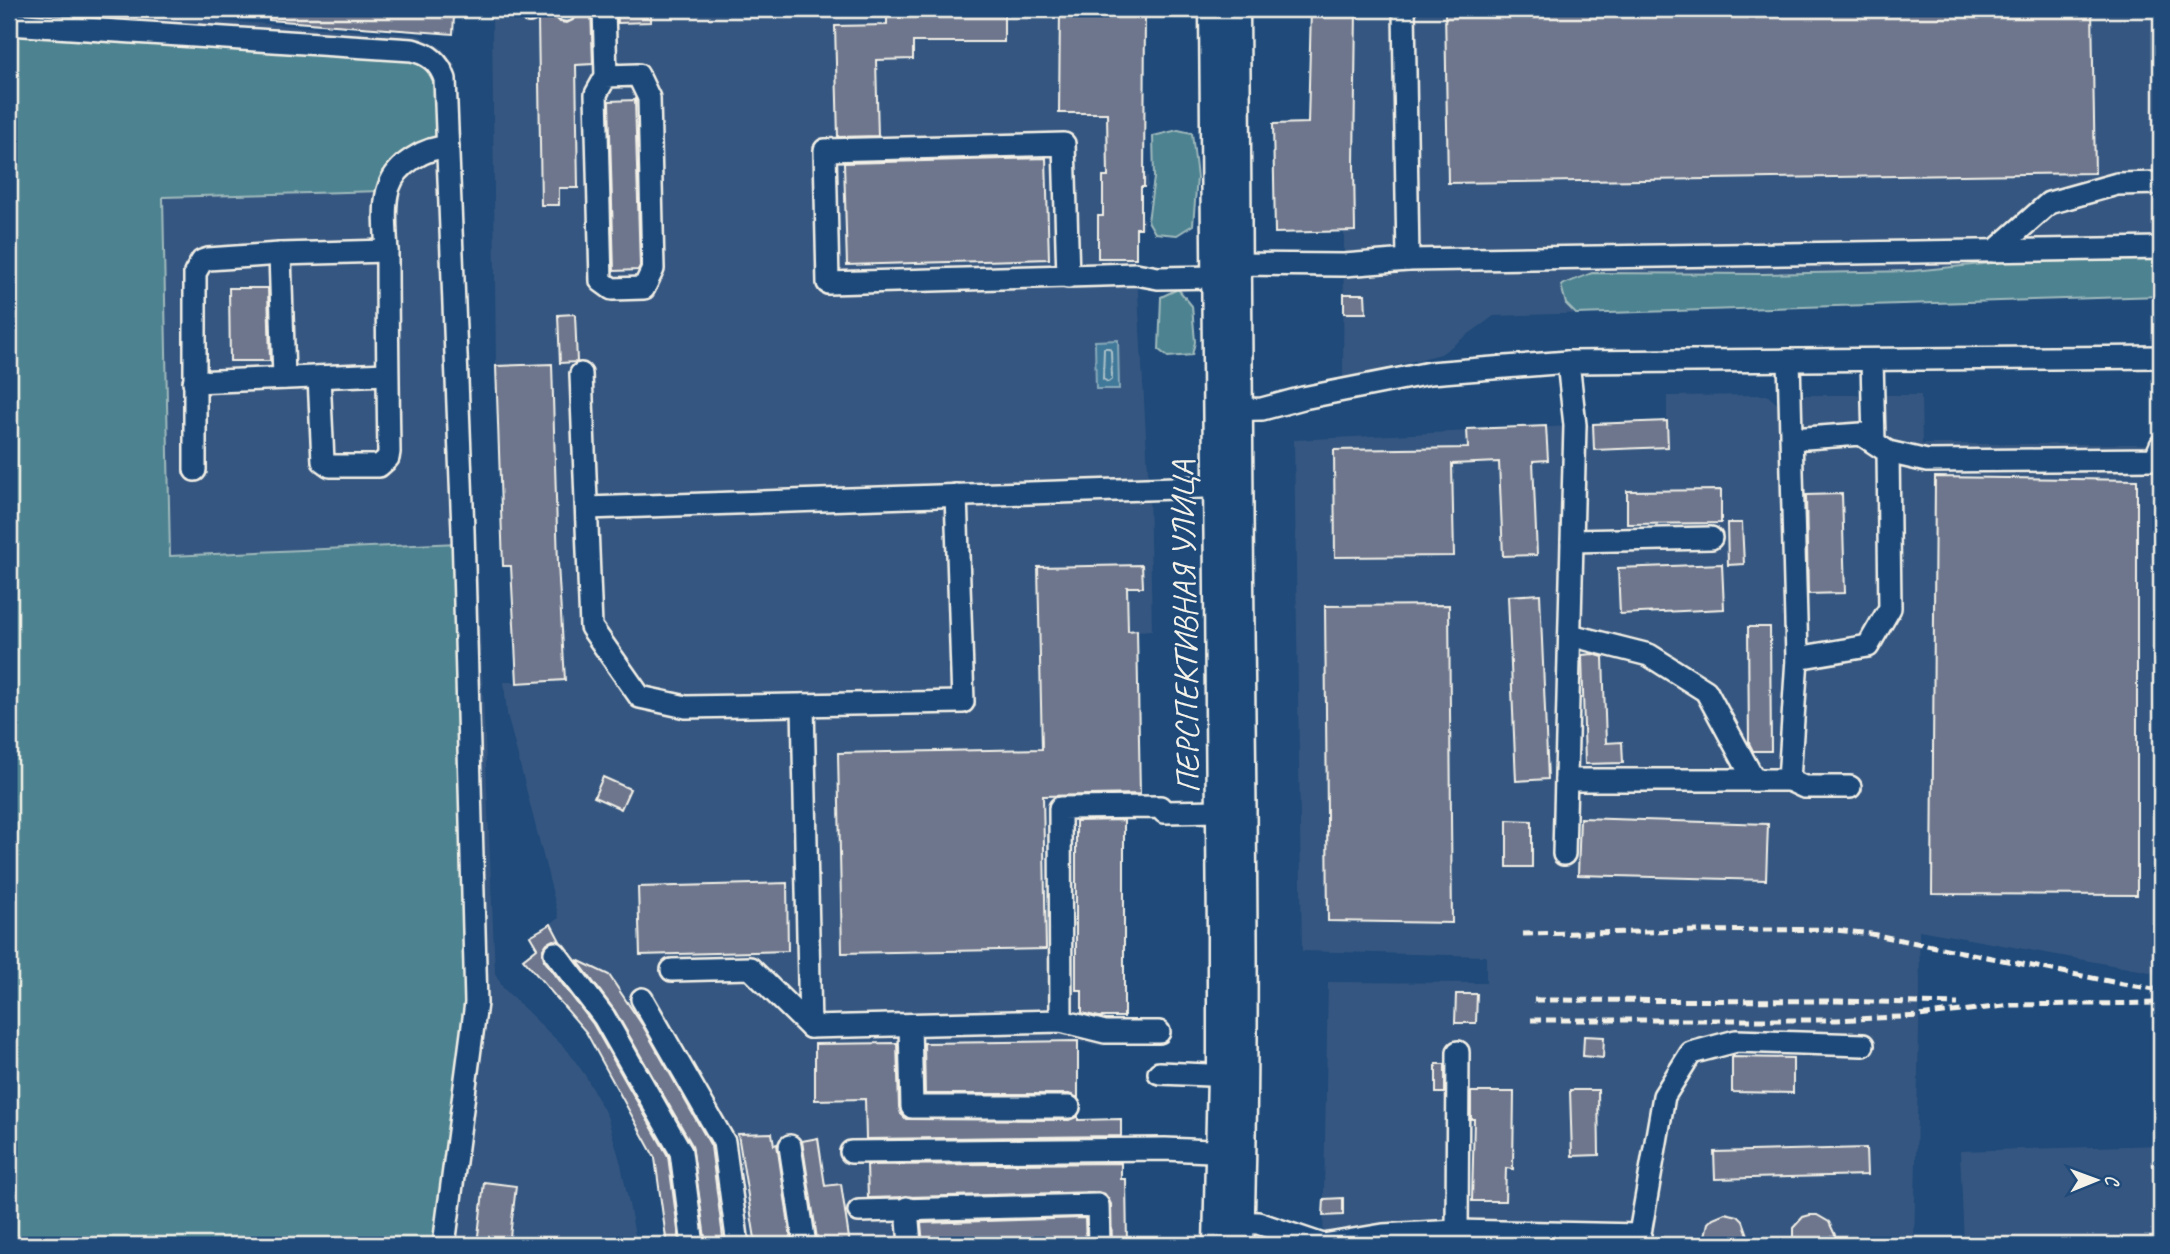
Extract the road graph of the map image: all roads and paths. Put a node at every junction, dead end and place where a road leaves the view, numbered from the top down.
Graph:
1 (604, 9) edge
2 (1214, 9) edge
3 (1235, 9) edge
4 (1404, 9) edge
5 (9, 24) edge
6 (606, 76) junction
7 (448, 147) junction
8 (2161, 183) edge
9 (2161, 248) edge
10 (387, 251) junction
11 (1995, 251) junction
12 (280, 254) junction
13 (1408, 260) junction
14 (1226, 271) junction
15 (1068, 276) junction
16 (2161, 357) edge
17 (1789, 360) junction
18 (1872, 360) junction
19 (1568, 362) junction
20 (387, 374) junction
21 (581, 374) dead end
22 (319, 377) junction
23 (284, 378) junction
24 (194, 382) junction
25 (1227, 410) junction
26 (1792, 439) junction
27 (2161, 445) edge
28 (1881, 447) junction
29 (195, 470) dead end
30 (1228, 486) junction
31 (956, 495) junction
32 (587, 508) junction
33 (1711, 538) dead end
34 (1572, 541) junction
35 (1570, 635) junction
36 (1797, 658) junction
37 (803, 705) junction
38 (1566, 780) junction
39 (1754, 780) junction
40 (1789, 780) junction
41 (1850, 787) dead end
42 (1221, 811) junction
43 (1564, 854) dead end
44 (555, 953) dead end
45 (672, 970) dead end
46 (642, 999) dead end
47 (1061, 1021) junction
48 (910, 1025) junction
49 (810, 1027) junction
50 (1159, 1032) dead end
51 (1863, 1045) dead end
52 (1458, 1052) dead end
53 (1158, 1073) dead end
54 (1233, 1076) junction
55 (1069, 1107) dead end
56 (789, 1146) dead end
57 (851, 1152) dead end
58 (1231, 1152) junction
59 (907, 1208) junction
60 (859, 1211) dead end
61 (1457, 1231) junction
62 (1229, 1234) edge
63 (1388, 1240) edge
64 (1639, 1240) edge
65 (444, 1245) edge
66 (693, 1245) edge
67 (738, 1245) edge
68 (804, 1245) edge
69 (910, 1245) edge
70 (1099, 1245) edge

1 - 6 street
2 - 14 main road, ПЕРСПЕКТИВНАЯ УЛИЦА
3 - 14 main road, ПЕРСПЕКТИВНАЯ УЛИЦА
4 - 13 street
5 - 7 street
6 - 6 street
7 - 10 street
7 - 65 street
8 - 11 street
9 - 11 street
10 - 12 street
10 - 20 street
11 - 13 street
12 - 23 street
12 - 24 street
13 - 14 street
14 - 15 street
14 - 25 main road, ПЕРСПЕКТИВНАЯ УЛИЦА
15 - 15 street
16 - 18 street
17 - 18 street
17 - 19 street
17 - 26 street
18 - 28 street
19 - 25 street
19 - 34 street
20 - 22 street
20 - 22 street
21 - 32 street
22 - 23 street
23 - 24 street
24 - 29 street
25 - 30 main road, ПЕРСПЕКТИВНАЯ УЛИЦА
26 - 28 street
26 - 36 street
27 - 28 street
28 - 36 street
30 - 31 street
30 - 42 main road, ПЕРСПЕКТИВНАЯ УЛИЦА
30 - 54 main road, ПЕРСПЕКТИВНАЯ УЛИЦА
31 - 32 street
31 - 37 street
32 - 37 street
33 - 34 street
34 - 35 street
35 - 38 street
35 - 39 street
36 - 40 street
37 - 49 street
38 - 39 street
38 - 43 street
39 - 40 street
40 - 41 street
42 - 47 street
42 - 54 main road, ПЕРСПЕКТИВНАЯ УЛИЦА
44 - 66 street
45 - 49 street
46 - 67 street
47 - 48 street
47 - 50 street
48 - 49 street
48 - 55 street
51 - 64 street
52 - 61 street
53 - 54 street
54 - 58 main road, ПЕРСПЕКТИВНАЯ УЛИЦА
56 - 68 street
57 - 58 street
58 - 62 main road, ПЕРСПЕКТИВНАЯ УЛИЦА
59 - 60 street
59 - 69 street
59 - 70 street
61 - 63 street
61 - 64 street
62 - 63 street

